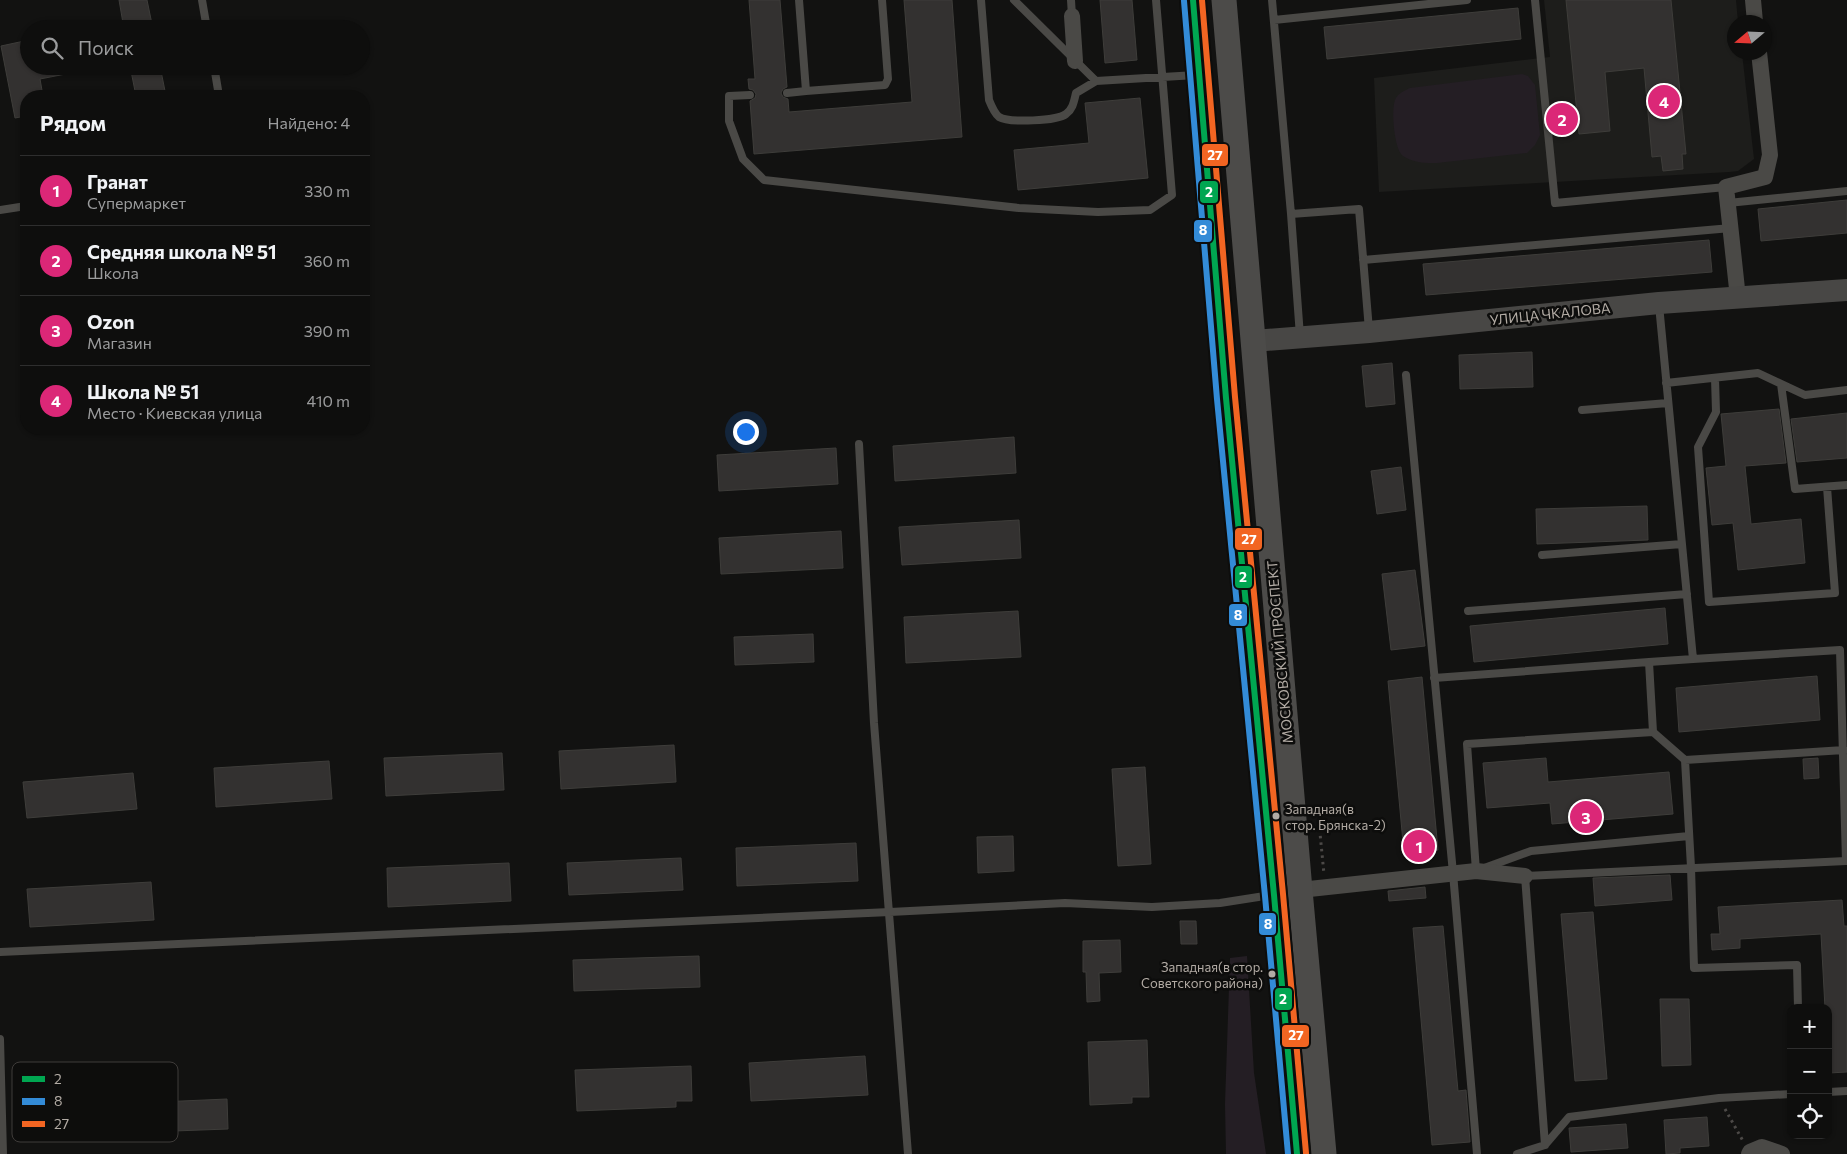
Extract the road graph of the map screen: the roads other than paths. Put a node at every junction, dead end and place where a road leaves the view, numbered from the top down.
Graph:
1 (202, 0) edge
2 (799, 0) edge
3 (882, 0) edge
4 (981, 0) edge
5 (1014, 0) edge
6 (1071, 0) edge
7 (1156, 0) edge
8 (1193, 0) edge
9 (1224, 0) edge
10 (1272, 0) edge
11 (1467, 0) edge
12 (1535, 0) edge
13 (1753, 0) edge
14 (1754, 15) edge
15 (1072, 16) joint
16 (205, 20) edge
17 (1274, 20) junction
18 (1759, 60) edge
19 (1075, 61) junction
20 (1230, 72) junction
21 (216, 75) edge
22 (1200, 75) junction
23 (1163, 78) junction
24 (1096, 81) junction
25 (218, 90) edge
26 (806, 91) junction
27 (787, 93) dead end
28 (750, 95) dead end
29 (1847, 191) edge
30 (1727, 195) junction
31 (20, 207) edge
32 (0, 210) edge
33 (1291, 214) junction
34 (1731, 228) junction
35 (1363, 260) junction
36 (1847, 290) edge
37 (1738, 298) junction
38 (1659, 303) junction
39 (1369, 332) junction
40 (1300, 338) junction
41 (1254, 341) junction
42 (1406, 375) dead end
43 (1715, 378) junction
44 (1666, 383) junction
45 (1781, 384) junction
46 (1847, 390) edge
47 (1668, 403) junction
48 (1582, 410) dead end
49 (859, 444) dead end
50 (1847, 485) edge
51 (1827, 486) junction
52 (1682, 544) junction
53 (1542, 555) dead end
54 (1687, 594) junction
55 (1468, 611) dead end
56 (1693, 659) junction
57 (1649, 662) junction
58 (1844, 668) edge
59 (1434, 678) junction
60 (1653, 732) junction
61 (1844, 750) junction
62 (1685, 760) junction
63 (1689, 836) junction
64 (1846, 861) edge
65 (1691, 867) junction
66 (1476, 871) junction
67 (1453, 874) junction
68 (1524, 876) junction
69 (1300, 890) junction
70 (1274, 895) junction
71 (890, 912) junction
72 (0, 952) edge
73 (1798, 1004) edge
74 (0, 1039) edge
75 (1847, 1091) edge
76 (1832, 1092) edge
77 (1787, 1094) edge
78 (1, 1131) edge
79 (1545, 1145) junction
80 (1749, 1153) edge
81 (3, 1154) edge
82 (908, 1154) edge
83 (1297, 1154) edge
84 (1324, 1154) edge
85 (1477, 1154) edge
86 (1517, 1154) edge
87 (1782, 1154) edge

1 - 16 lane
2 - 26 lane
3 - 26 lane
4 - 24 lane
5 - 19 lane
6 - 15 lane
7 - 23 lane
8 - 22 main road, МОСКОВСКИЙ ПРОСПЕКТ
9 - 20 main road, МОСКОВСКИЙ ПРОСПЕКТ
10 - 17 lane
11 - 17 lane
12 - 30 lane
13 - 14 street
15 - 19 street
17 - 33 lane
18 - 30 street
19 - 24 lane
20 - 22 main road
20 - 41 main road, МОСКОВСКИЙ ПРОСПЕКТ
21 - 25 lane
22 - 23 lane
22 - 70 main road, МОСКОВСКИЙ ПРОСПЕКТ
23 - 24 lane
23 - 28 lane
26 - 27 lane
29 - 30 lane
30 - 34 street
31 - 32 lane
33 - 35 lane
33 - 40 lane
34 - 35 lane
34 - 37 street
35 - 39 lane
36 - 37 street, УЛИЦА ЧКАЛОВА
37 - 38 street, УЛИЦА ЧКАЛОВА
38 - 39 street, УЛИЦА ЧКАЛОВА
38 - 44 lane
39 - 40 street, УЛИЦА ЧКАЛОВА
40 - 41 street, УЛИЦА ЧКАЛОВА
41 - 69 main road, МОСКОВСКИЙ ПРОСПЕКТ
42 - 59 lane
43 - 44 lane
43 - 45 lane
43 - 51 lane
44 - 47 lane
45 - 46 lane
45 - 51 lane
47 - 48 lane
47 - 52 lane
49 - 71 lane
50 - 51 lane
52 - 53 lane
52 - 54 lane
54 - 55 lane
54 - 56 lane
56 - 57 lane
56 - 58 lane
57 - 59 lane
57 - 60 lane
58 - 61 lane
59 - 67 lane
60 - 62 lane
60 - 66 lane
61 - 62 lane
61 - 64 lane
62 - 63 lane
63 - 65 lane
63 - 66 lane
64 - 65 lane
65 - 68 lane
65 - 73 lane
66 - 67 street
66 - 68 street
67 - 69 street
67 - 85 lane
68 - 79 lane
69 - 84 main road, МОСКОВСКИЙ ПРОСПЕКТ
70 - 71 lane
70 - 83 main road, МОСКОВСКИЙ ПРОСПЕКТ
71 - 72 lane
71 - 82 lane
74 - 78 lane
75 - 76 lane
77 - 79 lane
78 - 81 lane
79 - 86 lane
80 - 87 street

